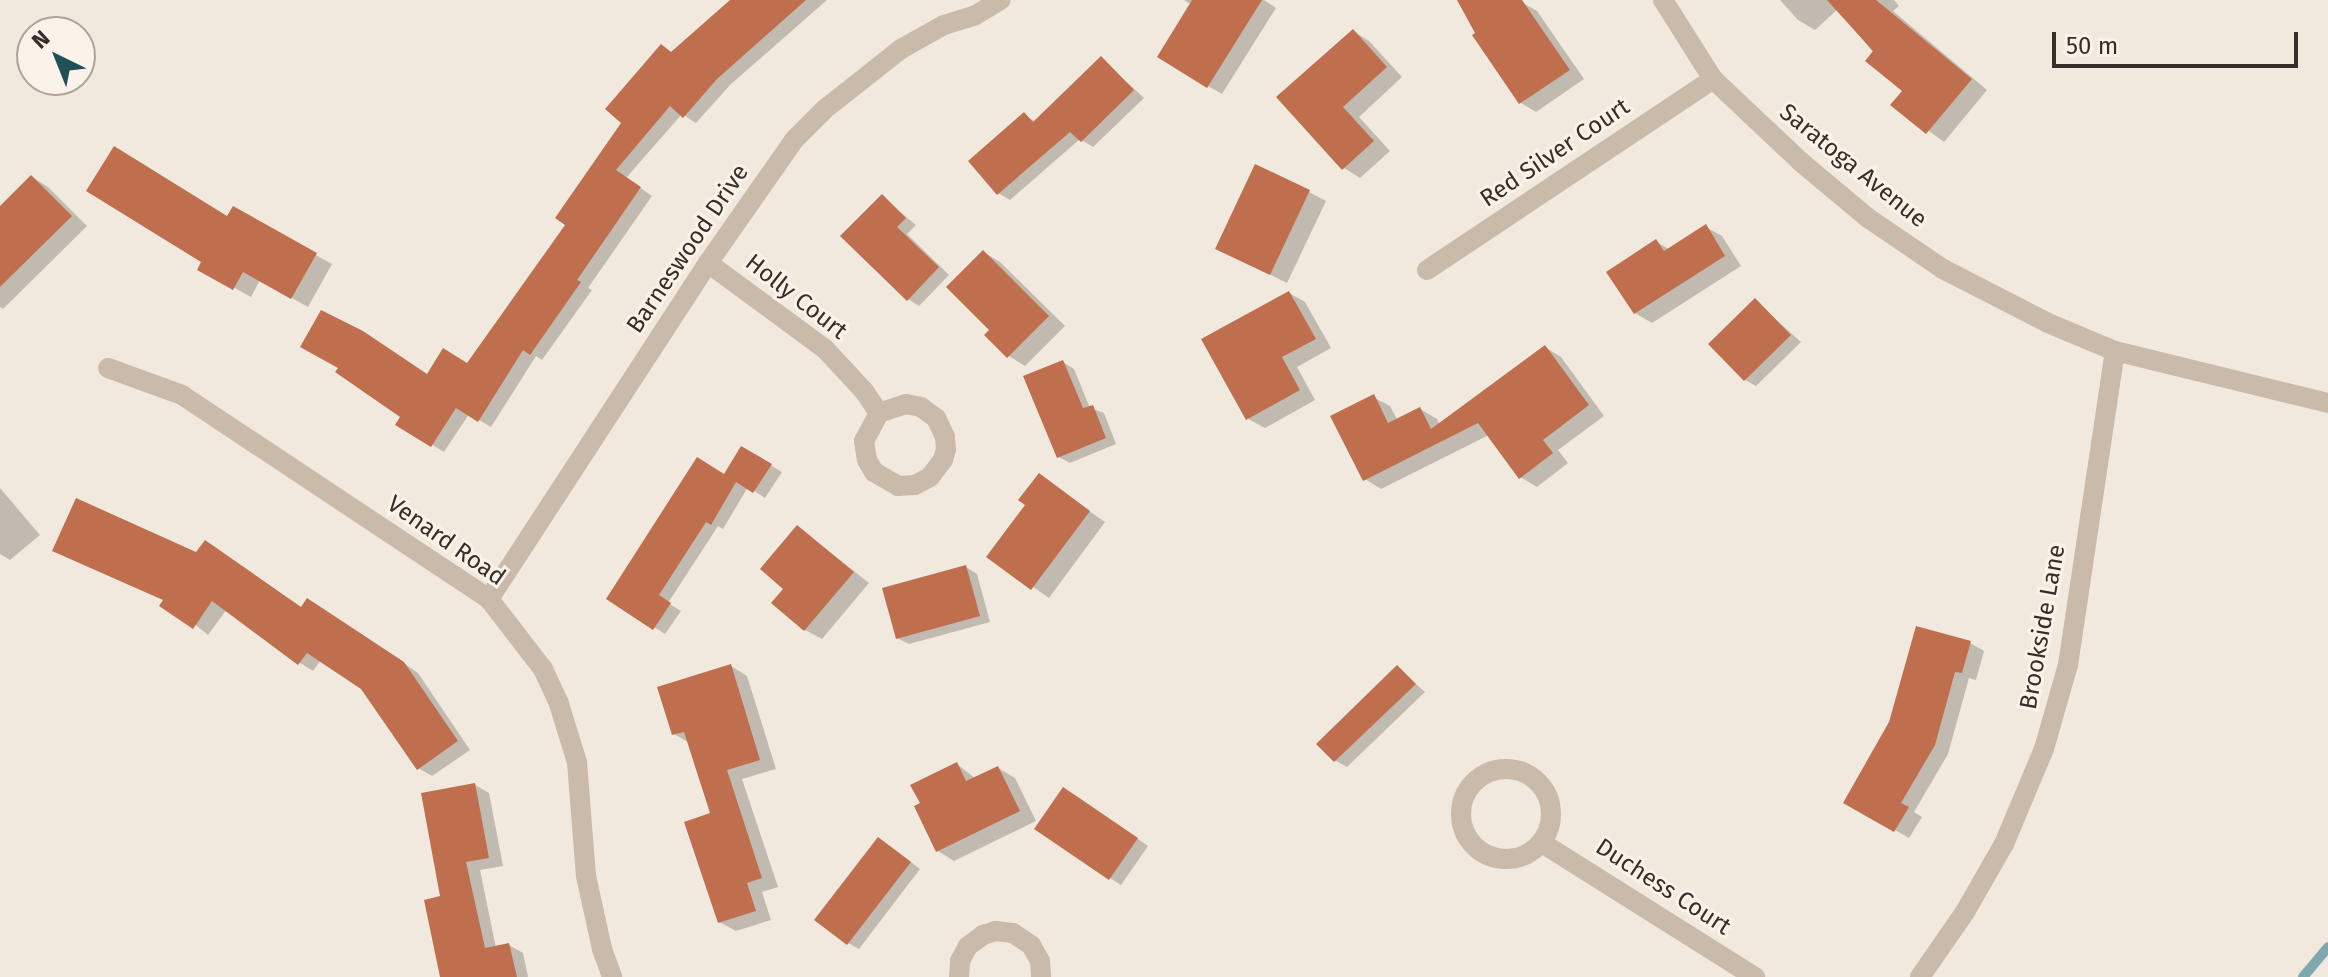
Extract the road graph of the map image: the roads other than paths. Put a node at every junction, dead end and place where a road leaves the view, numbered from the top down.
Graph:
1 (1001, 0) edge
2 (1663, 0) edge
3 (1713, 79) junction
4 (708, 263) junction
5 (1427, 270) dead end
6 (2115, 351) junction
7 (108, 368) dead end
8 (2328, 403) edge
9 (879, 413) junction
10 (489, 599) junction
11 (1542, 843) junction
12 (612, 977) edge
13 (959, 977) edge
14 (1041, 977) edge
15 (1755, 977) edge
16 (1920, 977) edge

1 - 4 street, Barneswood Drive
2 - 3 street, Saratoga Avenue
3 - 5 street, Red Silver Court
3 - 6 street, Saratoga Avenue
4 - 9 street, Holly Court
4 - 10 street, Barneswood Drive
6 - 8 street, Saratoga Avenue
6 - 16 street, Brookside Lane
7 - 10 street, Venard Road
9 - 9 street
10 - 12 street, Venard Road
11 - 11 street
11 - 15 street, Duchess Court
13 - 14 street

